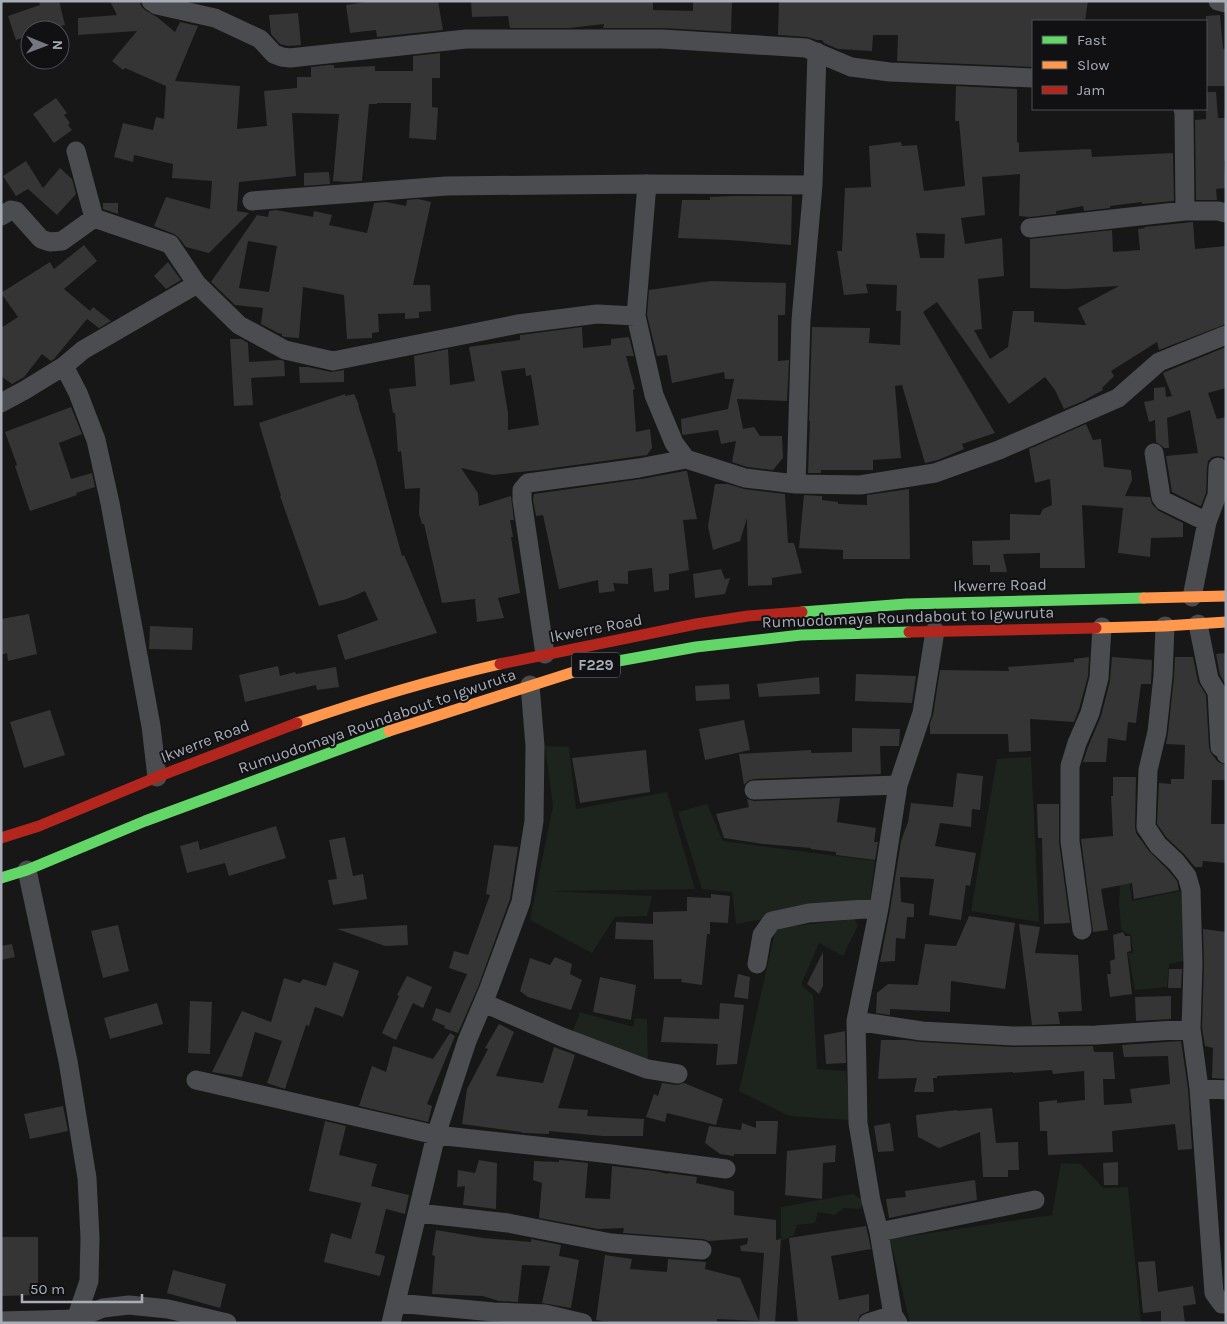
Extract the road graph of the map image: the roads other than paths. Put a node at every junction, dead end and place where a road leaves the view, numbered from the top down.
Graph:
1 (151, 1) edge
2 (1218, 1) edge
3 (1226, 3) edge
4 (817, 52) junction
5 (1032, 78) edge
6 (1183, 110) edge
7 (76, 151) dead end
8 (647, 184) junction
9 (813, 185) junction
10 (252, 202) dead end
11 (1185, 211) junction
12 (1226, 213) edge
13 (1, 216) edge
14 (94, 218) junction
15 (1030, 228) dead end
16 (197, 284) junction
17 (636, 316) junction
18 (1226, 335) edge
19 (64, 366) junction
20 (1, 403) edge
21 (1154, 453) dead end
22 (686, 459) junction
23 (1218, 467) dead end
24 (796, 484) junction
25 (1207, 522) junction
26 (1226, 596) edge
27 (1192, 597) junction
28 (1226, 622) edge
29 (1198, 624) junction
30 (1165, 626) junction
31 (1102, 627) junction
32 (935, 631) junction
33 (545, 654) junction
34 (530, 685) junction
35 (1226, 754) edge
36 (157, 777) junction
37 (898, 786) junction
38 (754, 790) dead end
39 (1, 838) edge
40 (27, 870) junction
41 (1, 878) edge
42 (878, 908) junction
43 (1082, 930) dead end
44 (758, 964) dead end
45 (484, 1003) junction
46 (856, 1021) junction
47 (1191, 1029) junction
48 (678, 1074) dead end
49 (196, 1080) dead end
50 (1199, 1088) junction
51 (1226, 1090) edge
52 (436, 1135) junction
53 (726, 1169) dead end
54 (1035, 1200) dead end
55 (418, 1213) junction
56 (880, 1232) junction
57 (702, 1250) dead end
58 (396, 1304) junction
59 (1226, 1304) edge
60 (545, 1318) edge
61 (895, 1319) edge
62 (1, 1321) edge
63 (76, 1321) edge
64 (227, 1323) edge
65 (391, 1323) edge
66 (583, 1323) edge
67 (868, 1323) edge

1 - 4 street
2 - 3 street
4 - 5 street
4 - 9 street
6 - 11 street
7 - 14 street
8 - 9 street
8 - 10 street
8 - 17 street
9 - 24 street
11 - 12 street
11 - 15 street
13 - 14 street
14 - 16 street
16 - 17 street
16 - 19 street
17 - 22 street
18 - 24 street
19 - 20 street
19 - 36 street
21 - 25 street
22 - 24 street
22 - 33 street
23 - 25 street
25 - 27 street
26 - 27 main road, Ikwerre Road / F229
27 - 33 main road, Ikwerre Road / F229
28 - 29 main road, Rumuodomaya Roundabout to Igwuruta / F229
29 - 30 main road, Rumuodomaya Roundabout to Igwuruta / F229
29 - 35 street
30 - 31 main road, Rumuodomaya Roundabout to Igwuruta / F229
30 - 47 street
31 - 32 main road, Rumuodomaya Roundabout to Igwuruta / F229
31 - 43 street
32 - 34 main road, Rumuodomaya Roundabout to Igwuruta / F229
32 - 37 street
33 - 36 main road, Ikwerre Road / F229
34 - 40 main road, Rumuodomaya Roundabout to Igwuruta / F229
34 - 45 street
36 - 39 main road, Ikwerre Road / F229
37 - 38 street
37 - 42 street
40 - 41 main road, Rumuodomaya Roundabout to Igwuruta / F229
40 - 63 street
42 - 44 street
42 - 46 street
45 - 48 street
45 - 52 street
46 - 47 street
46 - 56 street
47 - 50 street
49 - 52 street
50 - 51 street
50 - 59 street
52 - 53 street
52 - 55 street
54 - 56 street
55 - 57 street
55 - 58 street
56 - 61 street
58 - 60 street
58 - 65 street
60 - 66 street
61 - 67 street
62 - 63 street
63 - 64 street

